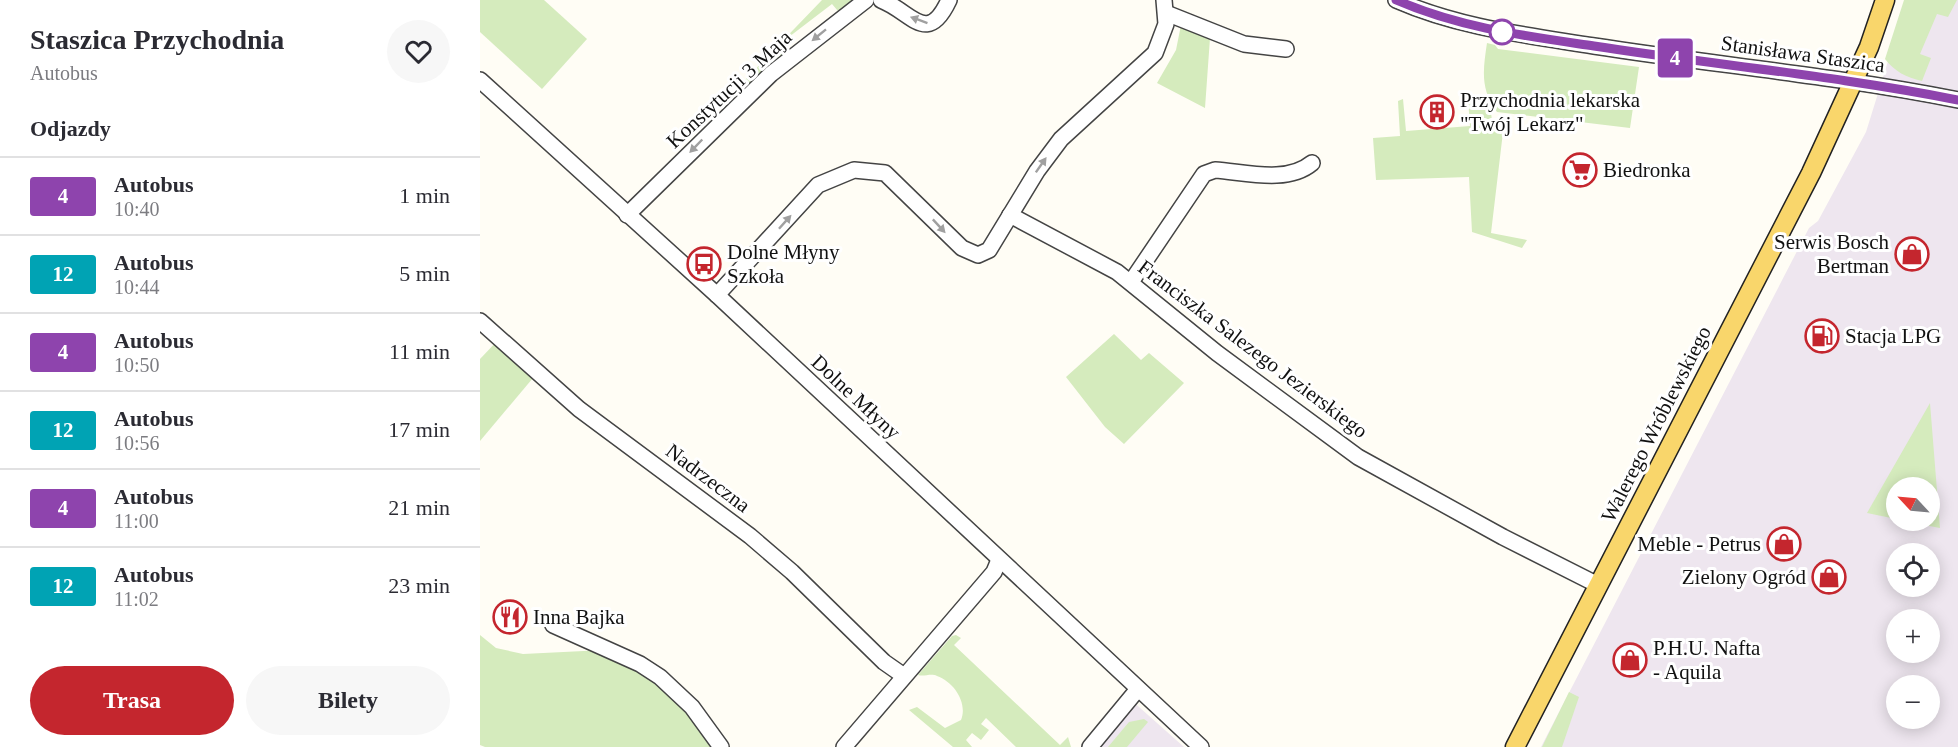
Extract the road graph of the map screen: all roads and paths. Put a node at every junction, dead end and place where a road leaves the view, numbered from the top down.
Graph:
1 (866, 0) edge
2 (881, 0) edge
3 (949, 0) edge
4 (1396, 0) edge
5 (1886, 0) edge
6 (1165, 6) edge
7 (1286, 49) dead end
8 (480, 80) edge
9 (1854, 81) junction
10 (1958, 100) edge
11 (1312, 163) dead end
12 (627, 215) junction
13 (1010, 215) junction
14 (1131, 282) junction
15 (717, 295) junction
16 (480, 321) edge
17 (999, 560) junction
18 (1598, 585) junction
19 (553, 625) dead end
20 (904, 676) junction
21 (1138, 689) junction
22 (721, 747) edge
23 (844, 747) edge
24 (1090, 747) edge
25 (1201, 747) edge
26 (1515, 747) edge

1 -> 12 street, Konstytucji 3 Maja
3 -> 2 street
4 - 9 street, Stanisława Staszica
5 - 9 main road, Walerego Wróblewskiego
6 - 7 street
13 -> 6 street
8 - 12 street, Dolne Młyny
9 - 10 street, Stanisława Staszica
9 - 18 main road, Walerego Wróblewskiego
11 - 14 street
12 - 15 street, Dolne Młyny
13 - 14 street, Franciszka Salezego Jezierskiego
15 -> 13 street
14 - 18 street, Franciszka Salezego Jezierskiego
15 - 17 street, Dolne Młyny
16 - 20 street, Nadrzeczna
17 - 20 street
17 - 21 street, Dolne Młyny
18 - 26 main road, Walerego Wróblewskiego
19 - 22 street
20 - 23 street
21 - 24 street
21 - 25 street, Dolne Młyny

